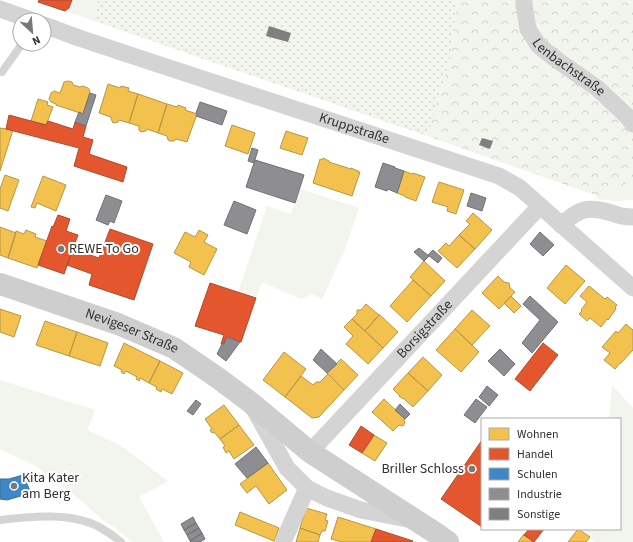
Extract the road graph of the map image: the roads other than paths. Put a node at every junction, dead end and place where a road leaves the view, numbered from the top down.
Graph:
1 (524, 0) edge
2 (0, 9) edge
3 (12, 13) edge
4 (52, 28) edge
5 (16, 52) edge
6 (2, 72) dead end
7 (633, 124) edge
8 (540, 206) junction
9 (633, 217) edge
10 (561, 225) junction
11 (0, 284) edge
12 (633, 288) edge
13 (250, 402) junction
14 (310, 452) junction
15 (308, 488) junction
16 (0, 520) edge
17 (417, 521) junction
18 (121, 542) edge
19 (283, 542) edge
20 (448, 542) edge

1 - 7 street, Lenbachstraße
2 - 3 street
4 - 8 street, Kruppstraße
5 - 6 lane
8 - 10 street, Kruppstraße
8 - 14 street, Borsigstraße
9 - 10 street
10 - 12 street, Kruppstraße
11 - 13 main road, Nevigeser Straße
13 - 14 main road, Nevigeser Straße
13 - 15 street, Nevigeser Straße
14 - 17 main road, Nevigeser Straße
15 - 17 street, Nevigeser Straße
15 - 19 street
16 - 18 lane
17 - 20 main road, Nevigeser Straße

